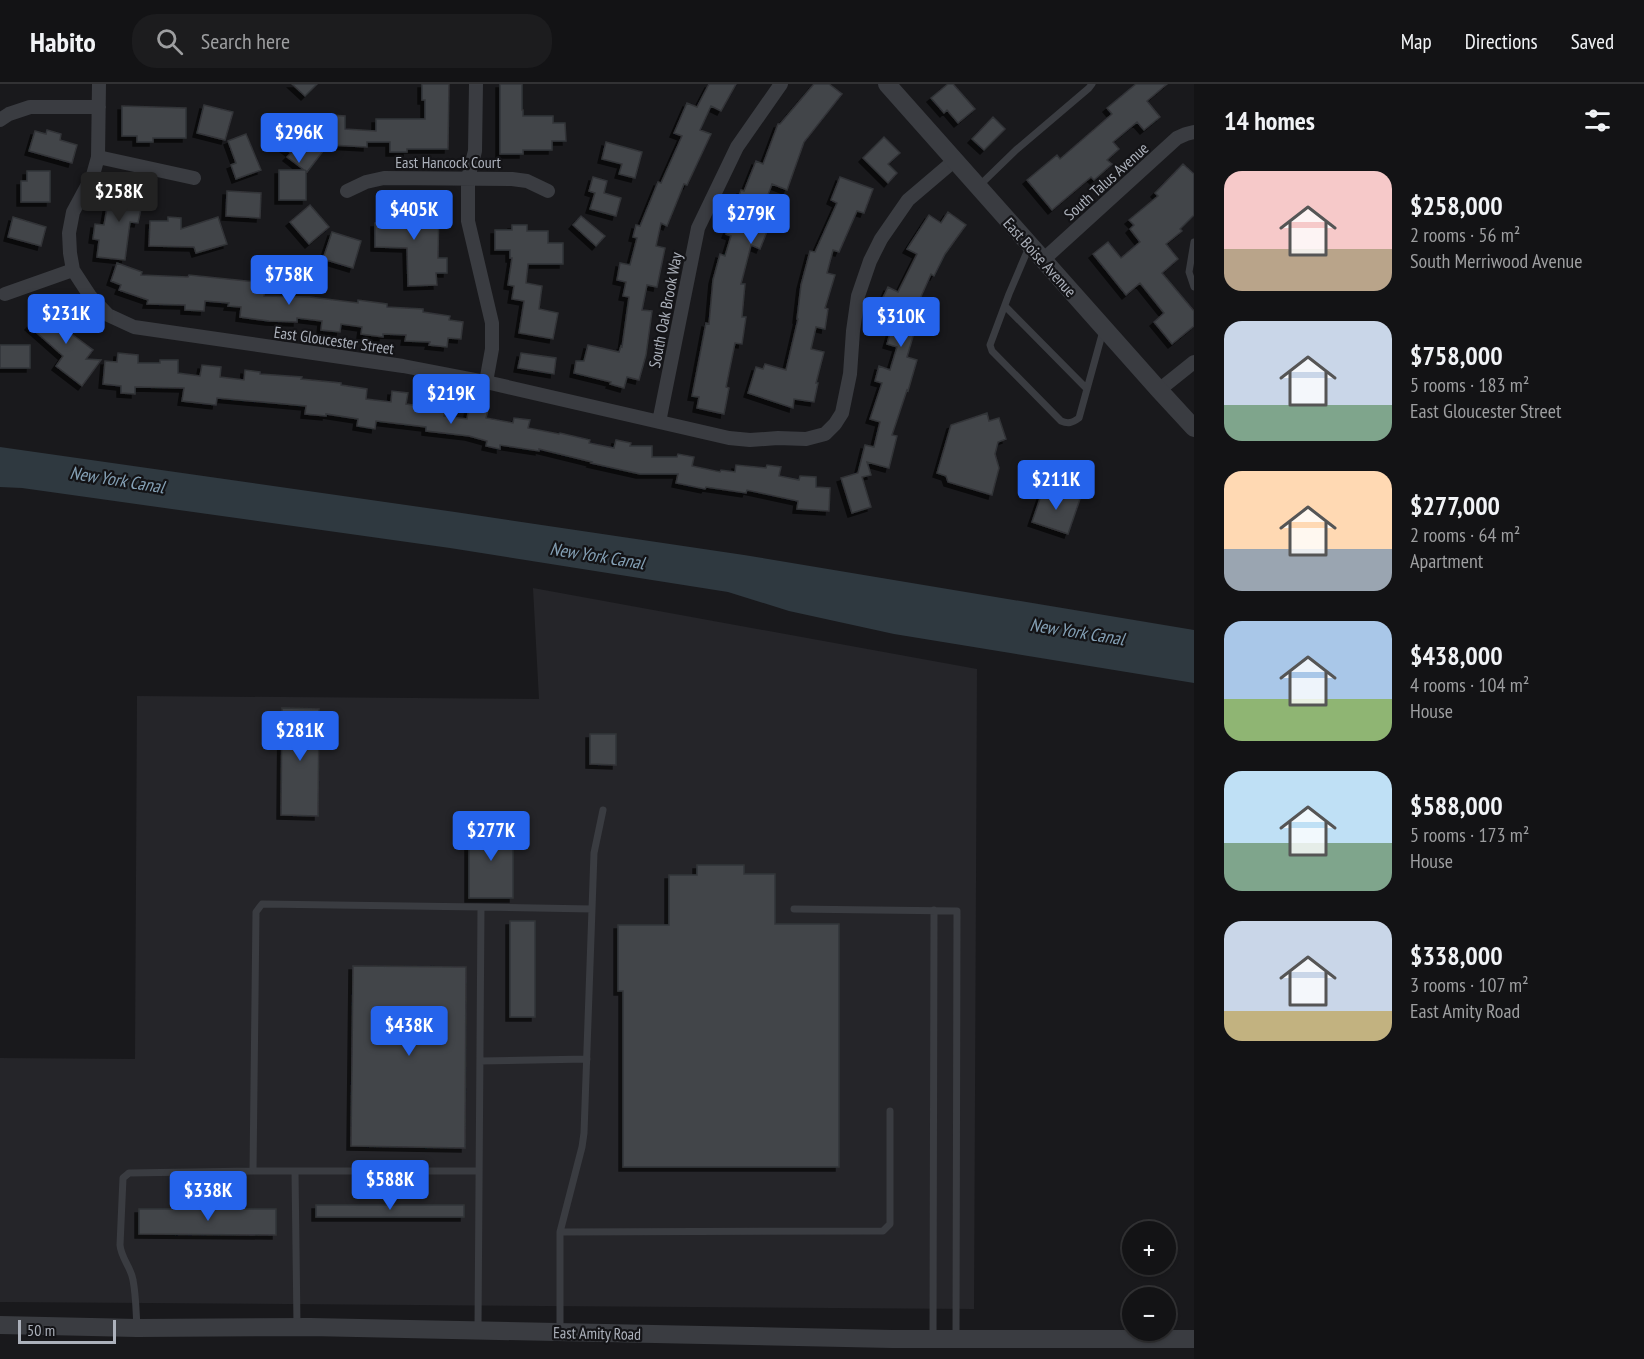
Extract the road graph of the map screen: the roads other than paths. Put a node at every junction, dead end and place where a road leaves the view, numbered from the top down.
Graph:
1 (99, 84) edge
2 (476, 84) edge
3 (781, 84) edge
4 (887, 84) edge
5 (1092, 84) edge
6 (99, 107) junction
7 (0, 120) edge
8 (1194, 132) edge
9 (98, 157) junction
10 (955, 160) junction
11 (194, 178) dead end
12 (468, 178) junction
13 (978, 187) junction
14 (348, 191) dead end
15 (548, 191) dead end
16 (1194, 242) edge
17 (1030, 245) junction
18 (1043, 260) junction
19 (73, 270) junction
20 (1194, 287) edge
21 (5, 294) dead end
22 (1005, 306) junction
23 (1104, 329) junction
24 (1194, 362) edge
25 (486, 382) junction
26 (1087, 389) junction
27 (1159, 390) junction
28 (659, 422) junction
29 (1194, 428) edge
30 (603, 810) dead end
31 (481, 907) junction
32 (592, 909) junction
33 (794, 909) dead end
34 (934, 910) junction
35 (587, 1059) junction
36 (480, 1061) junction
37 (890, 1111) dead end
38 (253, 1171) junction
39 (295, 1171) junction
40 (479, 1172) junction
41 (560, 1232) junction
42 (0, 1325) edge
43 (297, 1327) junction
44 (137, 1328) junction
45 (478, 1331) junction
46 (561, 1332) junction
47 (933, 1339) junction
48 (956, 1339) junction
49 (1194, 1339) edge

1 - 6 street
2 - 12 street
3 - 28 street, South Oak Brook Way
4 - 10 street, East Boise Avenue
5 - 13 lane
6 - 7 street
6 - 9 street
8 - 18 street, South Talus Avenue
9 - 11 street
9 - 19 street
10 - 13 street, East Boise Avenue
10 - 28 street, East Gloucester Street
12 - 14 street, East Hancock Court
12 - 15 street, East Hancock Court
12 - 25 street
13 - 17 street, East Boise Avenue
16 - 20 lane
17 - 18 street, East Boise Avenue
17 - 22 lane
18 - 23 street, East Boise Avenue
19 - 21 street
19 - 25 street, East Gloucester Street
22 - 26 lane
22 - 26 lane
23 - 26 lane
23 - 27 street, East Boise Avenue
24 - 27 street
25 - 28 street, East Gloucester Street
27 - 29 street, East Boise Avenue
30 - 32 lane
31 - 32 lane
31 - 36 lane
31 - 38 lane
32 - 35 lane
33 - 34 lane
34 - 47 lane
34 - 48 lane
35 - 36 lane
35 - 41 lane
36 - 40 lane
37 - 41 lane
38 - 39 lane
38 - 44 lane
39 - 40 lane
39 - 43 lane
40 - 45 lane
41 - 46 lane
42 - 44 street, East Amity Road
43 - 44 street, East Amity Road
43 - 45 street, East Amity Road
45 - 46 street, East Amity Road
46 - 47 street, East Amity Road
47 - 48 street, East Amity Road
48 - 49 street, East Amity Road

